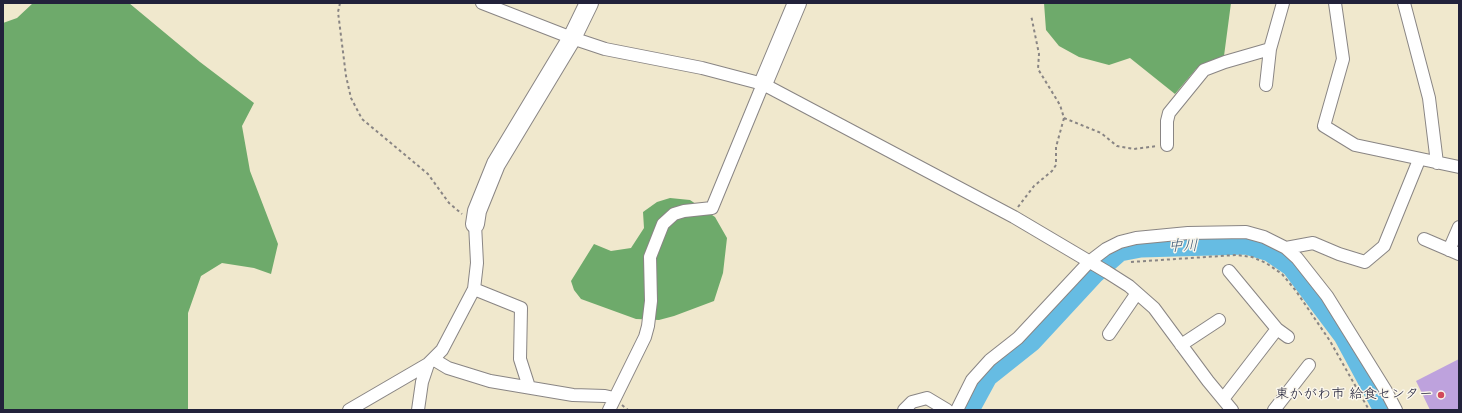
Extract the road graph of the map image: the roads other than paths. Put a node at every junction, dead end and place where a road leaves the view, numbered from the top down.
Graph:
1 (482, 3) edge
2 (589, 3) edge
3 (797, 3) edge
4 (1283, 3) edge
5 (1335, 3) edge
6 (1404, 3) edge
7 (572, 38) junction
8 (1270, 49) junction
9 (763, 84) junction
10 (1266, 85) dead end
11 (1168, 145) road end
12 (1419, 160) junction
13 (1437, 163) junction
14 (1459, 167) edge
15 (475, 224) joint
16 (1459, 227) edge
17 (1424, 239) dead end
18 (1286, 248) junction
19 (1454, 252) edge
20 (1091, 263) junction
21 (1229, 271) dead end
22 (474, 289) junction
23 (1136, 293) junction
24 (1219, 320) dead end
25 (1277, 328) junction
26 (1109, 334) dead end
27 (1288, 337) dead end
28 (1181, 345) junction
29 (430, 362) junction
30 (1309, 365) dead end
31 (977, 375) junction
32 (529, 387) junction
33 (614, 398) junction
34 (1222, 399) junction
35 (349, 410) edge
36 (418, 410) edge
37 (608, 410) edge
38 (904, 410) edge
39 (948, 410) edge
40 (957, 410) edge
41 (1232, 410) edge
42 (1274, 410) edge
43 (1396, 410) edge

1 - 7 street
2 - 7 street
3 - 9 street
4 - 8 street
5 - 12 street
6 - 13 street
7 - 9 street
7 - 15 street
8 - 10 street
8 - 11 street
9 - 20 street
9 - 33 street
12 - 13 street
12 - 18 street
13 - 14 street
15 - 22 street
16 - 19 street
17 - 19 street
18 - 20 street
18 - 43 street
20 - 23 street
20 - 31 street
21 - 25 street
22 - 29 street
22 - 32 street
23 - 26 street
23 - 28 street
24 - 28 street
25 - 27 street
25 - 34 street
28 - 34 street
29 - 32 street
29 - 35 street
29 - 36 street
30 - 42 street
31 - 39 street
31 - 40 street
32 - 33 street
33 - 37 street
34 - 41 street
38 - 39 street

